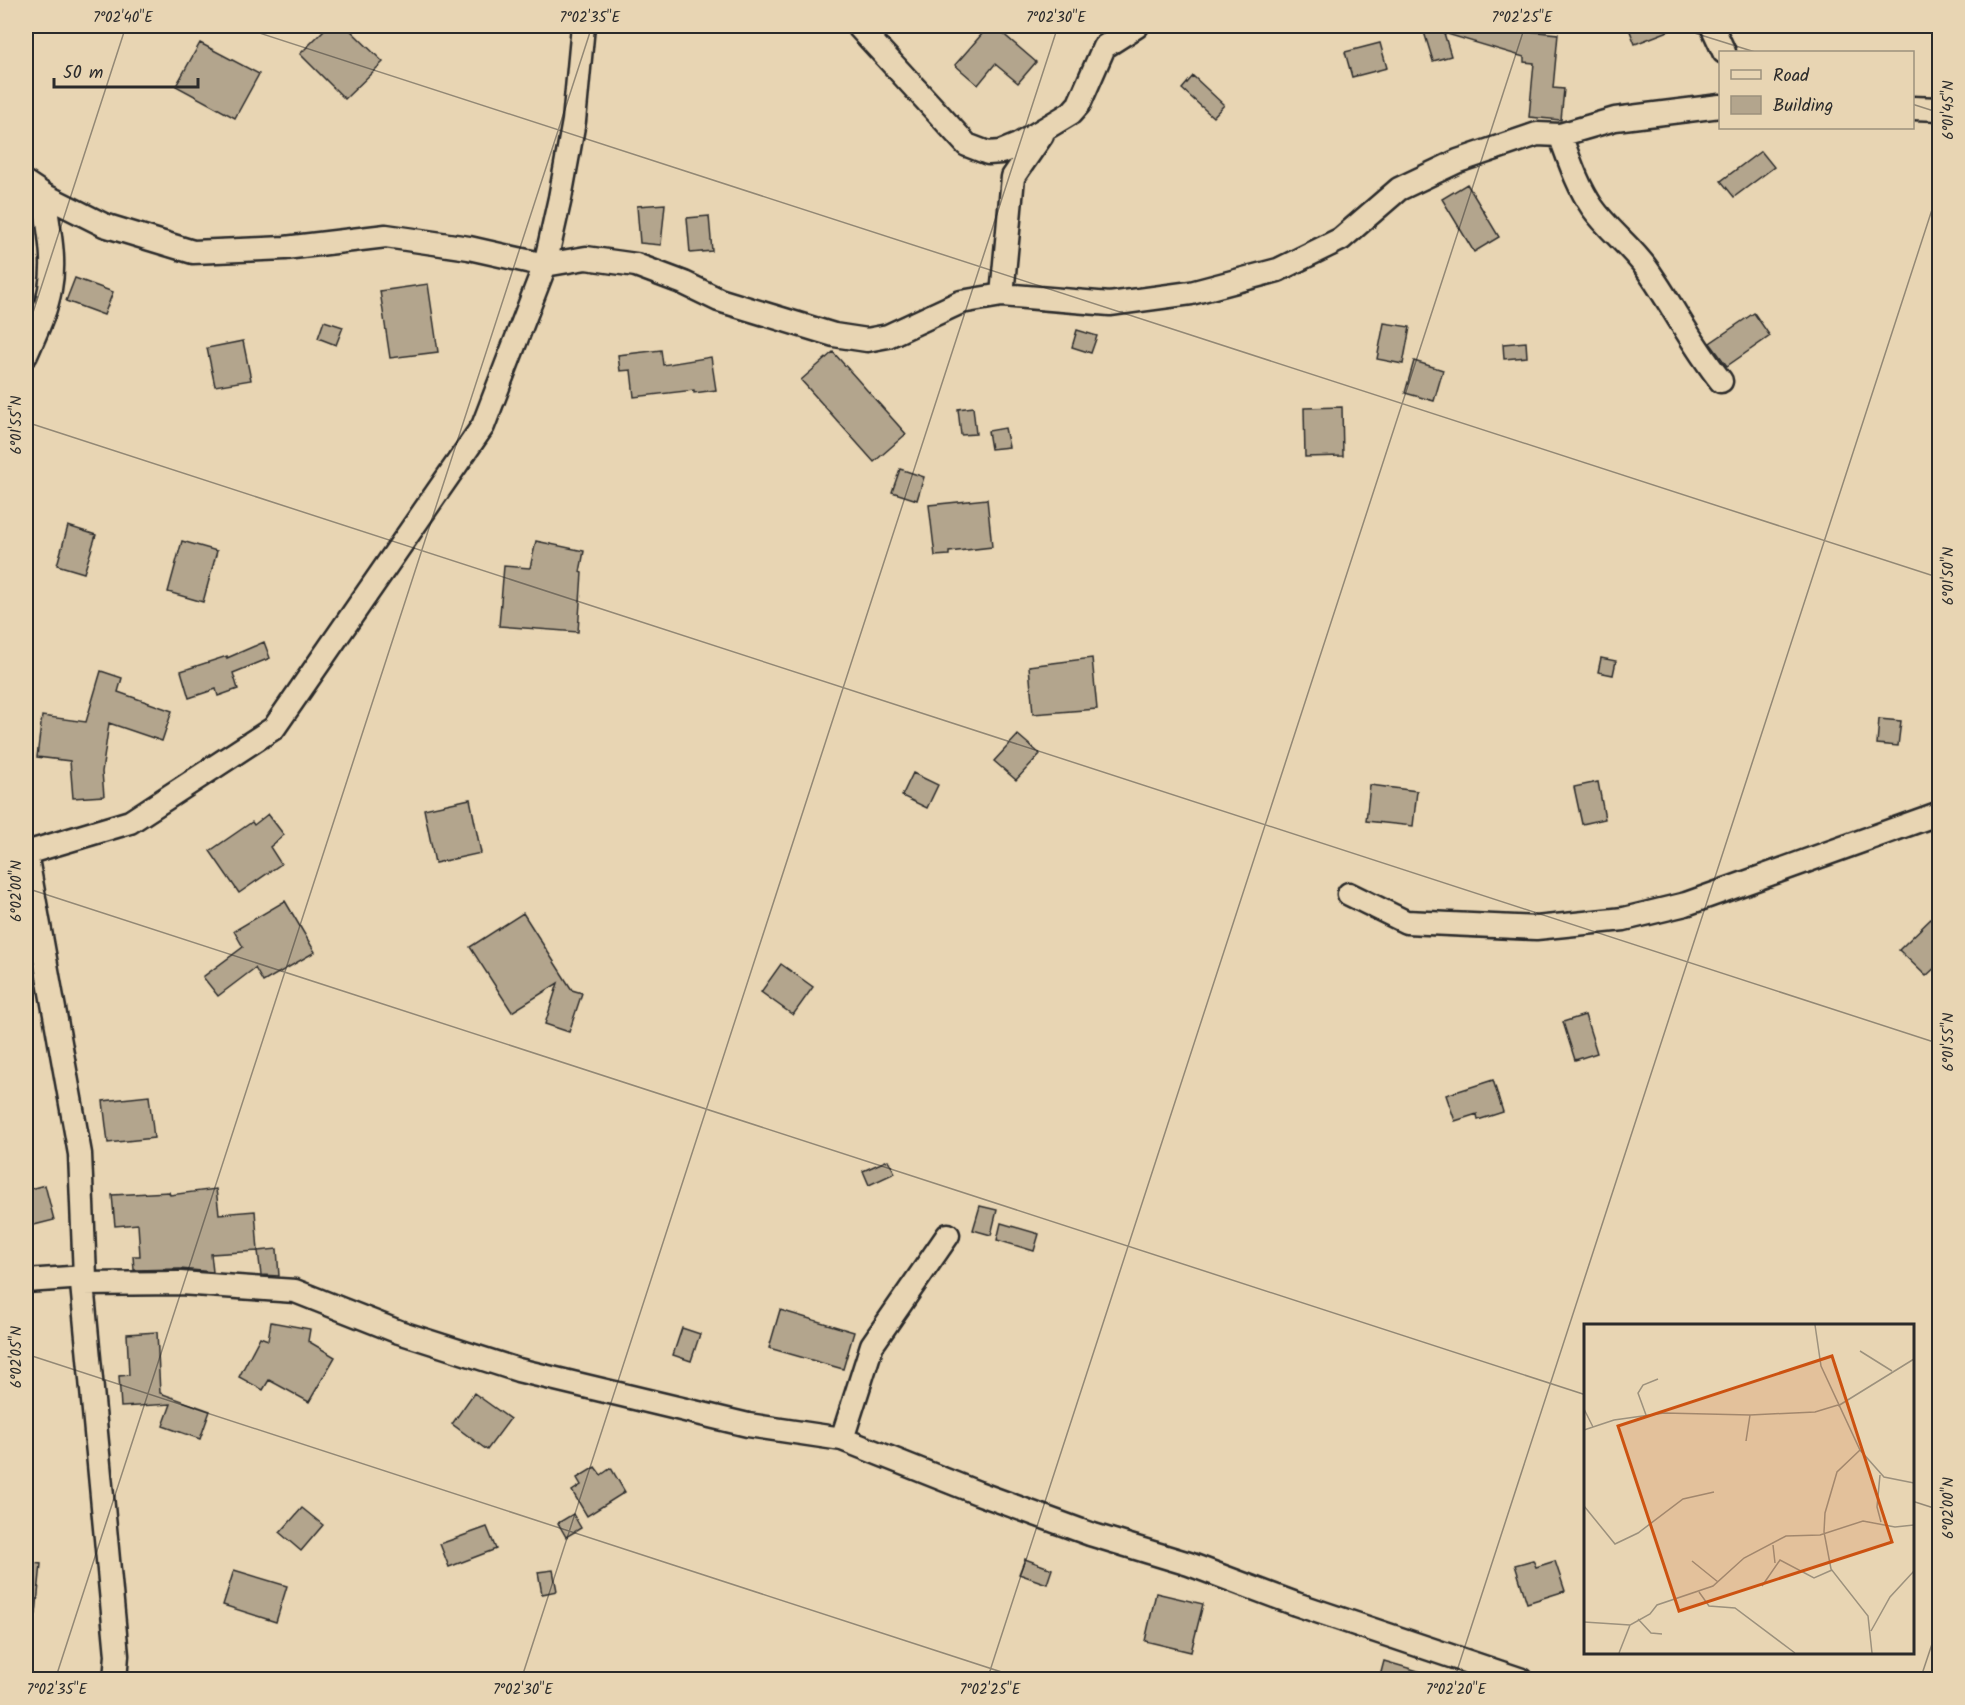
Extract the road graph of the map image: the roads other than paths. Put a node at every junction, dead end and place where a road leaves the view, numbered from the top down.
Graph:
1 (583, 26) edge
2 (858, 26) edge
3 (1137, 26) edge
4 (1712, 26) edge
5 (1724, 51) edge
6 (1719, 106) edge
7 (1914, 108) edge
8 (1940, 109) edge
9 (1047, 128) junction
10 (1560, 135) junction
11 (35, 189) edge
12 (545, 265) junction
13 (1002, 295) junction
14 (26, 355) edge
15 (1721, 381) dead end
16 (1940, 813) edge
17 (26, 853) edge
18 (1349, 894) dead end
19 (948, 1235) dead end
20 (83, 1280) junction
21 (26, 1281) edge
22 (842, 1439) junction
23 (115, 1680) edge
24 (1522, 1680) edge

1 - 12 street
2 - 9 street
3 - 9 street
4 - 5 street
6 - 10 street
7 - 8 street
9 - 13 street
10 - 13 street
10 - 15 street
11 - 12 street
11 - 14 street
12 - 13 street
12 - 17 street
16 - 18 street
17 - 20 street
19 - 22 street
20 - 21 street
20 - 22 street
20 - 23 street
22 - 24 street

